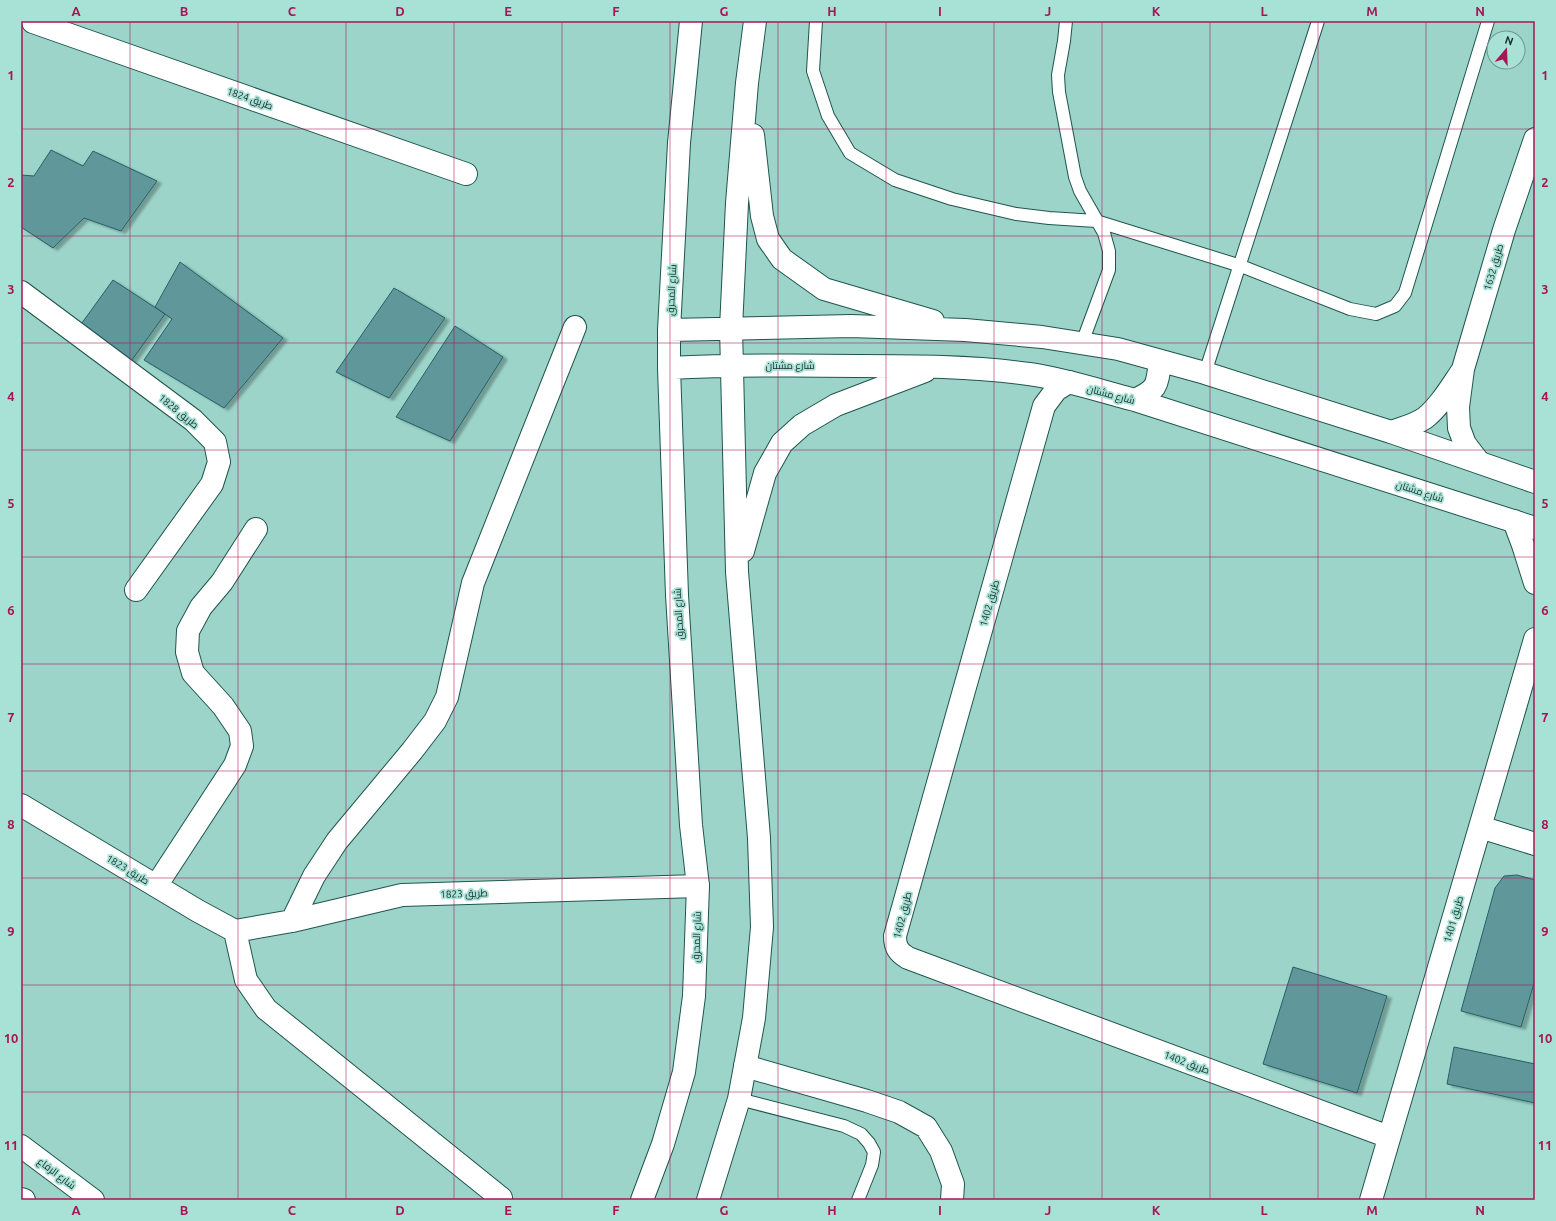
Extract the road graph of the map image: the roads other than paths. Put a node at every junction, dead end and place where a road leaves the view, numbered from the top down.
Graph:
1 (691, 21) edge
2 (755, 21) edge
3 (816, 21) edge
4 (1066, 21) edge
5 (1318, 21) edge
6 (1488, 21) edge
7 (29, 27) edge
8 (747, 84) junction
9 (1535, 139) edge
10 (1531, 168) edge
11 (466, 174) dead end
12 (1096, 220) junction
13 (1241, 266) junction
14 (21, 292) edge
15 (575, 327) dead end
16 (731, 328) junction
17 (669, 330) junction
18 (965, 330) junction
19 (1082, 343) junction
20 (1160, 361) junction
21 (732, 365) junction
22 (938, 366) junction
23 (669, 368) junction
24 (1463, 369) junction
25 (1206, 373) junction
26 (1069, 382) junction
27 (1135, 400) junction
28 (1391, 432) junction
29 (1478, 461) junction
30 (1530, 477) edge
31 (1514, 521) junction
32 (1535, 528) edge
33 (256, 529) dead end
34 (737, 572) junction
35 (1535, 583) edge
36 (136, 590) dead end
37 (1535, 639) edge
38 (21, 806) edge
39 (1480, 827) junction
40 (1535, 844) edge
41 (156, 886) junction
42 (698, 886) junction
43 (292, 921) junction
44 (235, 931) junction
45 (745, 1066) junction
46 (739, 1099) junction
47 (1389, 1137) junction
48 (21, 1146) edge
49 (501, 1198) dead end
50 (93, 1200) edge
51 (642, 1200) edge
52 (708, 1200) edge
53 (858, 1200) edge
54 (952, 1200) edge
55 (1371, 1200) edge

1 - 17 street, شارع المحرق
2 - 8 street
3 - 12 lane
4 - 12 lane
5 - 13 lane
6 - 13 lane
7 - 11 street, طريق 1824
8 - 16 street
8 - 18 street
9 - 10 street, طريق 1632
10 - 24 street, طريق 1632
12 - 13 lane
12 - 19 lane
13 - 25 lane
14 - 36 street, طريق 1828
15 - 43 street
16 - 17 street
16 - 18 street
16 - 21 street
17 - 23 street, شارع المحرق
18 - 19 street
19 - 20 street
20 - 25 street
20 - 27 street
21 - 22 street, شارع مشتان
21 - 23 street, شارع مشتان
21 - 34 street
22 - 26 street, شارع مشتان
22 - 34 street
23 - 42 street, شارع المحرق
24 - 28 street, طريق 1632
24 - 29 street, طريق 1632
25 - 28 street
26 - 27 street, شارع مشتان
26 - 47 street, طريق 1402
27 - 31 street, شارع مشتان
28 - 29 street
29 - 30 street
31 - 32 street, شارع مشتان
31 - 35 street
33 - 41 street
34 - 45 street
37 - 39 street, طريق 1401
38 - 41 street, طريق 1823
39 - 40 street
39 - 47 street, طريق 1401
41 - 44 street, طريق 1823
42 - 43 street, طريق 1823
42 - 51 street, شارع المحرق
43 - 44 street, طريق 1823
44 - 49 street
45 - 46 street
45 - 54 street
46 - 52 street
46 - 53 lane
47 - 55 street, طريق 1401
48 - 50 street, شارع الرفاع

